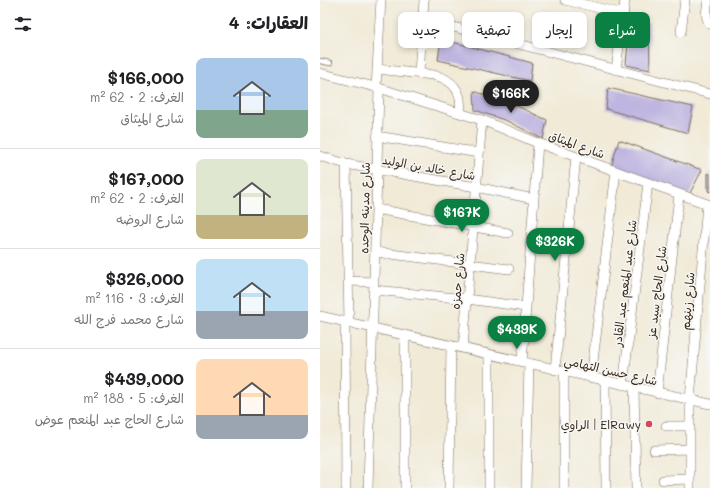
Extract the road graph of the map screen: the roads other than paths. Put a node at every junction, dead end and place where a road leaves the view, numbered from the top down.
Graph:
1 (382, 0) edge
2 (424, 0) edge
3 (565, 0) edge
4 (625, 0) edge
5 (685, 0) edge
6 (708, 0) edge
7 (423, 12) edge
8 (616, 12) edge
9 (624, 12) edge
10 (710, 24) edge
11 (454, 27) edge
12 (681, 32) dead end
13 (421, 48) edge
14 (619, 48) edge
15 (320, 61) edge
16 (330, 63) dead end
17 (377, 69) junction
18 (616, 70) junction
19 (320, 73) edge
20 (419, 73) junction
21 (377, 88) junction
22 (710, 94) edge
23 (460, 112) junction
24 (482, 120) junction
25 (378, 136) junction
26 (538, 143) junction
27 (479, 153) junction
28 (320, 156) edge
29 (576, 157) junction
30 (346, 164) junction
31 (377, 169) junction
32 (616, 171) junction
33 (648, 183) junction
34 (476, 187) junction
35 (680, 195) junction
36 (534, 199) junction
37 (709, 205) edge
38 (376, 209) junction
39 (473, 227) junction
40 (508, 233) dead end
41 (375, 252) junction
42 (470, 264) junction
43 (509, 269) dead end
44 (348, 281) junction
45 (374, 286) junction
46 (467, 299) junction
47 (526, 307) junction
48 (320, 316) edge
49 (347, 322) junction
50 (372, 328) junction
51 (405, 335) junction
52 (452, 346) junction
53 (463, 348) junction
54 (490, 355) junction
55 (525, 363) junction
56 (560, 370) junction
57 (591, 378) junction
58 (606, 381) junction
59 (623, 385) junction
60 (634, 387) junction
61 (657, 393) junction
62 (690, 400) junction
63 (710, 404) edge
64 (666, 426) dead end
65 (690, 426) junction
66 (690, 449) junction
67 (654, 450) dead end
68 (663, 480) dead end
69 (690, 483) edge
70 (346, 488) edge
71 (368, 488) edge
72 (406, 488) edge
73 (449, 488) edge
74 (489, 488) edge
75 (526, 488) edge
76 (564, 488) edge
77 (606, 488) edge
78 (636, 488) edge

1 - 17 street, شارع مدينه الوحده
2 - 7 street
3 - 8 street
4 - 9 street
5 - 12 street
6 - 10 street
11 - 18 street
13 - 20 street
14 - 18 street
15 - 16 lane
17 - 20 street
17 - 21 street, شارع مدينه الوحده
18 - 22 street
19 - 21 street, شارع الميثاق
20 - 23 street
21 - 23 street, شارع الميثاق
21 - 25 street, شارع مدينه الوحده
23 - 24 street, شارع الميثاق
24 - 26 street, شارع الميثاق
24 - 27 street, شارع حمزه
25 - 27 street
25 - 31 street, شارع مدينه الوحده
26 - 29 street, شارع الميثاق
26 - 36 street
27 - 34 street, شارع حمزه
28 - 30 street, شارع خالد بن الوليد
29 - 32 street, شارع الميثاق
29 - 56 street
30 - 31 street, شارع خالد بن الوليد
30 - 44 street
31 - 34 street, شارع خالد بن الوليد
31 - 38 street, شارع مدينه الوحده
32 - 33 street, شارع الميثاق
32 - 57 street
33 - 35 street, شارع الميثاق
33 - 59 street, شارع عبد المنعم عبد القادر
34 - 36 street, شارع خالد بن الوليد
34 - 39 street, شارع حمزه
35 - 37 street, شارع الميثاق
35 - 61 street, شارع الحاج سيد عز
36 - 47 street
37 - 62 street, شارع زينهم
38 - 39 street
38 - 41 street, شارع مدينه الوحده
39 - 40 street
39 - 42 street, شارع حمزه
41 - 42 street
41 - 45 street, شارع مدينه الوحده
42 - 43 street
42 - 46 street, شارع حمزه
44 - 45 street
44 - 49 street
45 - 46 street
45 - 50 street, شارع مدينه الوحده
46 - 47 street
46 - 53 street, شارع حمزه
47 - 55 street
48 - 49 street, شارع حسن التهامي
49 - 50 street, شارع حسن التهامي
49 - 70 street
50 - 51 street, شارع حسن التهامي
50 - 71 street, شارع مدينه الوحده
51 - 52 street, شارع حسن التهامي
51 - 72 street
52 - 53 street, شارع حسن التهامي
52 - 73 street
53 - 54 street, شارع حسن التهامي
54 - 55 street, شارع حسن التهامي
54 - 74 street
55 - 56 street, شارع حسن التهامي
55 - 75 street
56 - 57 street, شارع حسن التهامي
56 - 76 street
57 - 58 street, شارع حسن التهامي
58 - 59 street, شارع حسن التهامي
58 - 77 street
59 - 60 street, شارع حسن التهامي
60 - 61 street, شارع حسن التهامي
60 - 78 street
61 - 62 street, شارع حسن التهامي
62 - 63 street, شارع حسن التهامي
62 - 65 street, شارع زينهم
64 - 65 street
65 - 66 street, شارع زينهم
66 - 67 street
66 - 69 street, شارع زينهم
68 - 69 street

